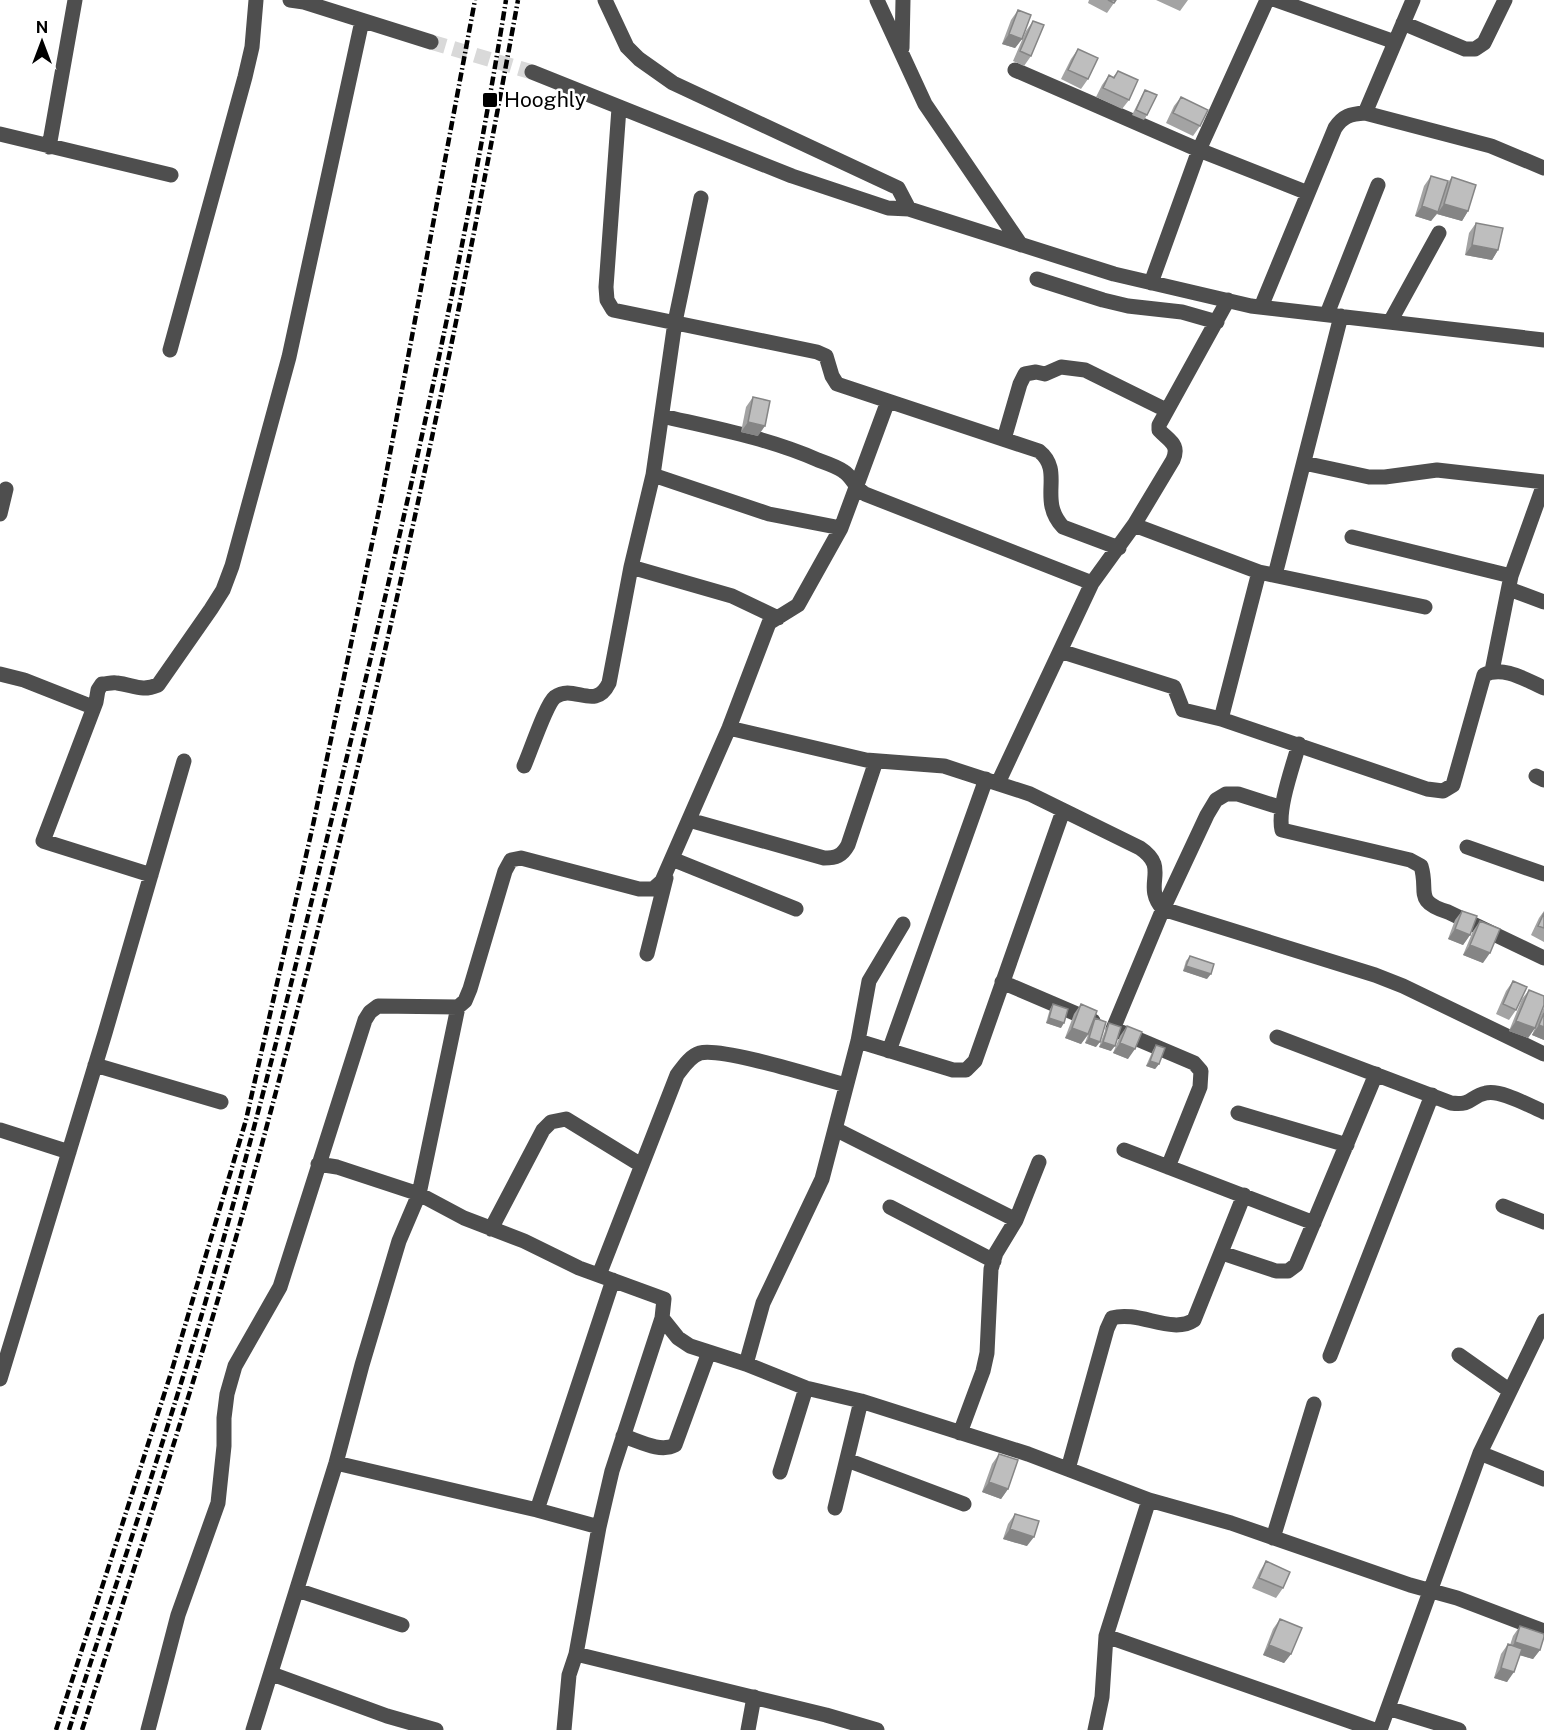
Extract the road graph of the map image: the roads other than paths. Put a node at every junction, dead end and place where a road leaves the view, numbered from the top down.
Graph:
1 (75, 0) edge
2 (256, 0) edge
3 (290, 0) edge
4 (605, 0) edge
5 (877, 0) edge
6 (903, 0) edge
7 (1267, 0) edge
8 (1276, 0) edge
9 (1413, 0) edge
10 (1505, 0) edge
11 (362, 21) junction
12 (1403, 24) junction
13 (431, 42) tunnel mouth
14 (1395, 42) junction
15 (902, 54) junction
16 (1015, 70) dead end
17 (532, 72) tunnel mouth
18 (619, 108) junction
19 (1365, 113) junction
20 (0, 134) edge
21 (49, 147) junction
22 (1199, 150) junction
23 (1544, 168) edge
24 (171, 175) dead end
25 (1378, 185) dead end
26 (1308, 193) junction
27 (701, 198) dead end
28 (909, 209) junction
29 (1439, 233) dead end
30 (1021, 245) junction
31 (1037, 279) dead end
32 (1151, 283) junction
33 (1228, 300) junction
34 (1261, 307) junction
35 (1334, 315) junction
36 (675, 322) junction
37 (1217, 322) junction
38 (1390, 322) junction
39 (1544, 340) edge
40 (170, 350) dead end
41 (888, 401) junction
42 (1166, 411) junction
43 (662, 416) junction
44 (1004, 439) junction
45 (1304, 463) junction
46 (653, 474) junction
47 (1544, 483) edge
48 (855, 487) junction
49 (6, 489) dead end
50 (0, 514) edge
51 (1134, 525) junction
52 (841, 528) junction
53 (1352, 537) dead end
54 (1119, 548) junction
55 (631, 567) junction
56 (1259, 572) junction
57 (1275, 575) junction
58 (1092, 583) junction
59 (1510, 583) junction
60 (1544, 602) edge
61 (1425, 607) dead end
62 (778, 618) junction
63 (1060, 651) junction
64 (1492, 671) junction
65 (0, 674) edge
66 (1544, 688) edge
67 (96, 702) junction
68 (1221, 718) junction
69 (729, 728) junction
70 (1299, 744) junction
71 (184, 761) dead end
72 (876, 761) junction
73 (524, 766) dead end
74 (992, 781) junction
75 (1282, 808) junction
76 (1063, 811) junction
77 (689, 820) junction
78 (1467, 847) dead end
79 (670, 863) junction
80 (1544, 874) edge
81 (151, 875) junction
82 (796, 909) dead end
83 (1163, 909) junction
84 (903, 924) dead end
85 (647, 954) dead end
86 (1544, 958) edge
87 (1002, 982) junction
88 (458, 1007) junction
89 (1113, 1029) junction
90 (1277, 1037) dead end
91 (858, 1041) junction
92 (889, 1051) junction
93 (1544, 1054) edge
94 (95, 1065) junction
95 (1376, 1074) junction
96 (846, 1085) junction
97 (1432, 1095) junction
98 (221, 1102) dead end
99 (1544, 1112) edge
100 (1238, 1113) dead end
101 (835, 1129) junction
102 (0, 1130) edge
103 (1347, 1145) junction
104 (1124, 1150) dead end
105 (69, 1152) junction
106 (1039, 1162) dead end
107 (318, 1164) junction
108 (641, 1165) junction
109 (1168, 1167) junction
110 (419, 1194) junction
111 (1244, 1195) junction
112 (1503, 1206) dead end
113 (890, 1207) dead end
114 (1016, 1220) junction
115 (1544, 1222) edge
116 (1314, 1223) junction
117 (491, 1229) junction
118 (1222, 1252) junction
119 (994, 1261) junction
120 (606, 1278) junction
121 (662, 1318) junction
122 (1544, 1321) edge
123 (1538, 1350) edge
124 (710, 1352) junction
125 (1459, 1355) dead end
126 (1330, 1356) dead end
127 (746, 1364) junction
128 (0, 1379) edge
129 (806, 1388) junction
130 (1510, 1391) junction
131 (861, 1401) junction
132 (1314, 1404) dead end
133 (960, 1433) junction
134 (623, 1436) junction
135 (1480, 1453) junction
136 (847, 1460) junction
137 (336, 1463) junction
138 (1068, 1469) junction
139 (780, 1472) dead end
140 (1544, 1479) edge
141 (1149, 1500) junction
142 (964, 1504) dead end
143 (835, 1508) dead end
144 (537, 1510) junction
145 (599, 1527) junction
146 (1273, 1538) junction
147 (297, 1590) junction
148 (1430, 1590) junction
149 (402, 1625) dead end
150 (1544, 1630) edge
151 (1106, 1636) junction
152 (576, 1654) junction
153 (272, 1674) junction
154 (754, 1697) junction
155 (1388, 1708) junction
156 (834, 1724) edge
157 (148, 1730) edge
158 (253, 1730) edge
159 (436, 1730) edge
160 (564, 1730) edge
161 (748, 1730) edge
162 (877, 1730) edge
163 (1095, 1730) edge
164 (1375, 1730) edge
165 (1380, 1730) edge
166 (1459, 1730) edge

1 - 21 street
2 - 40 street
3 - 11 street
4 - 28 street
5 - 15 street
6 - 15 street
7 - 22 street
8 - 14 street
9 - 12 street
10 - 12 street
11 - 13 street
11 - 67 street
12 - 14 street
14 - 19 street
15 - 30 street
16 - 22 street
17 - 18 street
18 - 28 street
18 - 36 street
19 - 23 street
19 - 26 street
20 - 21 street
21 - 24 street
22 - 26 street
22 - 32 street
25 - 35 street
26 - 34 street
27 - 36 street
28 - 30 street
29 - 38 street
30 - 32 street
31 - 37 street
32 - 33 street
33 - 34 street
33 - 37 street
34 - 35 street
35 - 38 street
35 - 45 street
36 - 41 street
36 - 43 street
37 - 42 street
38 - 39 street
41 - 44 street
41 - 48 street
42 - 44 street
42 - 51 street
43 - 46 street
43 - 48 street
44 - 54 street
45 - 47 street
45 - 57 street
46 - 52 street
46 - 55 street
47 - 59 street
48 - 52 street
48 - 58 street
49 - 50 street
51 - 54 street
51 - 56 street
52 - 62 street
53 - 59 street
54 - 58 street
55 - 62 street
55 - 73 street
56 - 57 street
56 - 68 street
57 - 61 street
58 - 63 street
59 - 60 street
59 - 64 street
62 - 69 street
63 - 68 street
63 - 74 street
64 - 66 street
64 - 70 street
65 - 67 street
67 - 81 street
68 - 70 street
69 - 72 street
69 - 77 street
70 - 75 street
71 - 81 street
72 - 74 street
72 - 77 street
74 - 76 street
74 - 92 street
75 - 83 street
75 - 86 street
76 - 83 street
76 - 87 street
77 - 79 street
78 - 80 street
79 - 82 street
79 - 85 street
79 - 88 street
81 - 94 street
83 - 89 street
83 - 93 street
84 - 91 street
87 - 89 street
87 - 92 street
88 - 107 street
88 - 110 street
89 - 109 street
90 - 95 street
91 - 92 street
91 - 96 street
94 - 98 street
94 - 105 street
95 - 97 street
95 - 103 street
96 - 101 street
96 - 108 street
97 - 99 street
97 - 126 street
100 - 103 street
101 - 114 street
101 - 127 street
102 - 105 street
103 - 116 street
104 - 109 street
105 - 128 street
106 - 114 street
107 - 110 street
107 - 157 street
108 - 117 street
108 - 120 street
109 - 111 street
110 - 117 street
110 - 137 street
111 - 116 street
111 - 118 street
112 - 115 street
113 - 119 street
114 - 119 street
116 - 118 street
117 - 120 street
118 - 138 street
119 - 133 street
120 - 121 street
120 - 144 street
121 - 124 street
121 - 134 street
122 - 123 street
123 - 130 street
124 - 127 street
124 - 134 street
125 - 130 street
127 - 129 street
129 - 131 street
129 - 139 street
130 - 135 street
131 - 133 street
131 - 136 street
132 - 146 street
133 - 138 street
134 - 145 street
135 - 140 street
135 - 148 street
136 - 142 street
136 - 143 street
137 - 144 street
137 - 147 street
138 - 141 street
141 - 146 street
141 - 151 street
144 - 145 street
145 - 152 street
146 - 148 street
147 - 149 street
147 - 153 street
148 - 150 street
148 - 155 street
151 - 163 street
151 - 164 street
152 - 154 street
152 - 160 street
153 - 158 street
153 - 159 street
154 - 156 street
154 - 161 street
155 - 165 street
155 - 166 street
156 - 162 street

